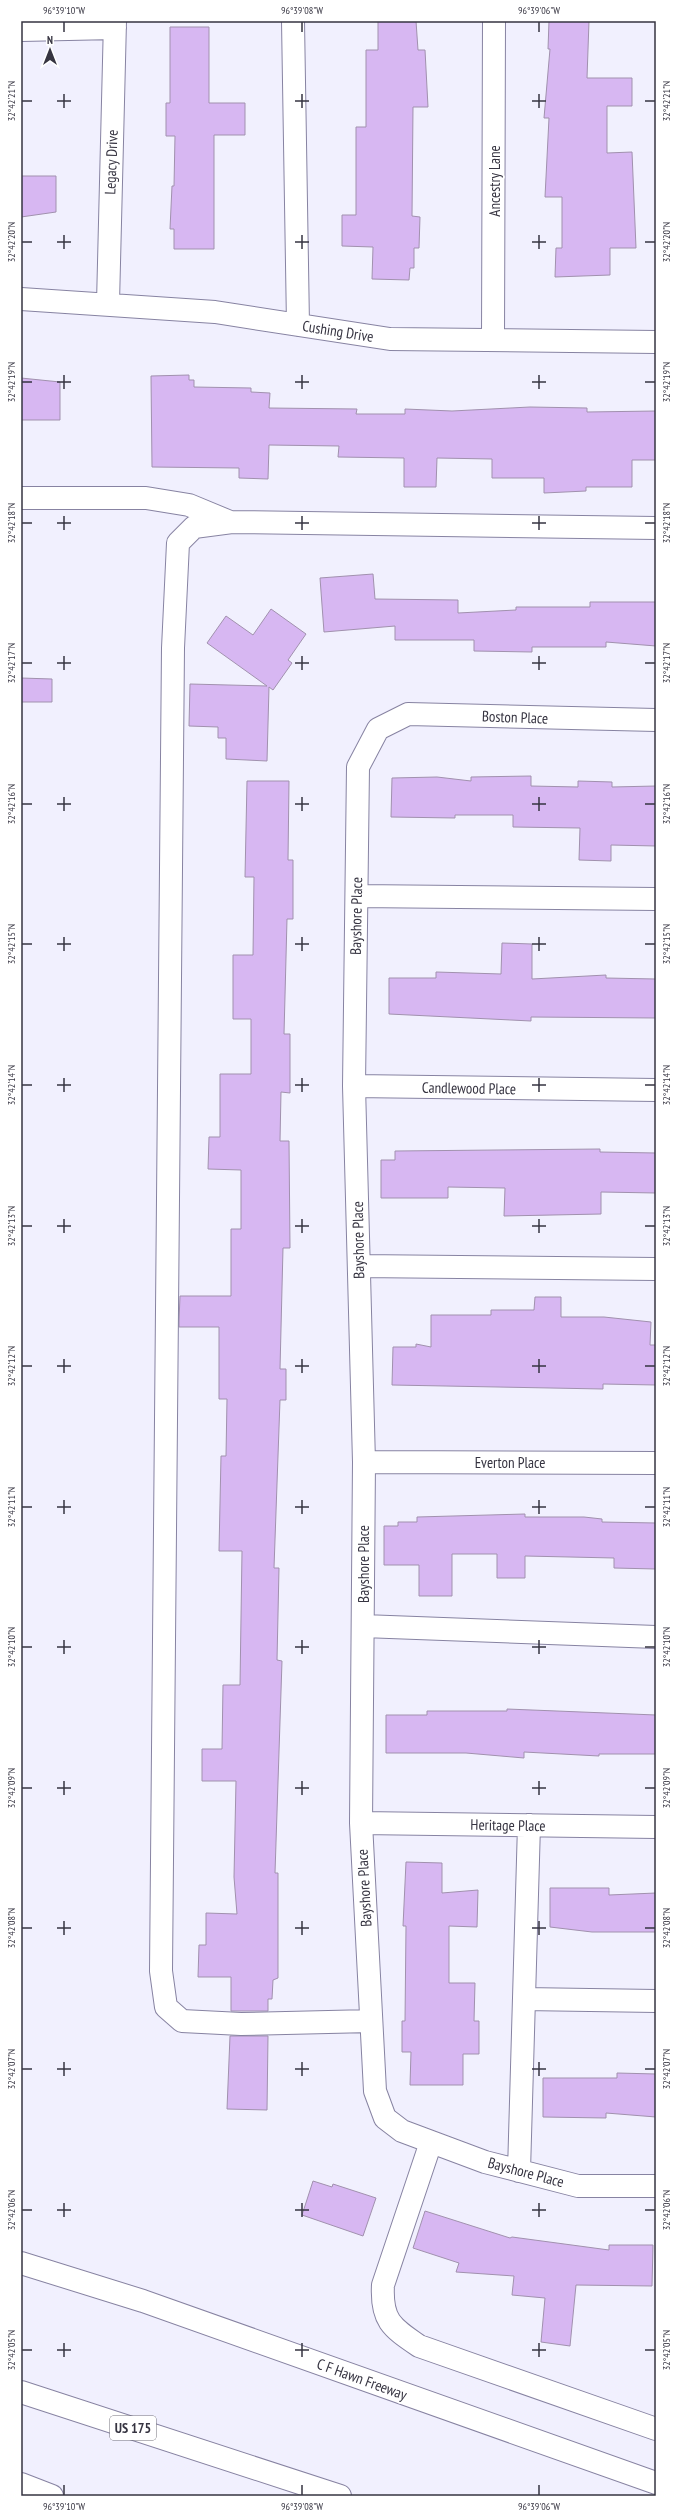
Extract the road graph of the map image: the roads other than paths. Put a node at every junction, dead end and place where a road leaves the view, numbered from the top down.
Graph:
1 (293, 21) edge
2 (494, 21) edge
3 (115, 24) edge
4 (21, 30) edge
5 (21, 299) edge
6 (108, 303) junction
7 (298, 325) junction
8 (493, 340) junction
9 (656, 342) edge
10 (21, 498) edge
11 (232, 522) junction
12 (656, 528) edge
13 (656, 720) edge
14 (378, 729) joint
15 (356, 896) junction
16 (656, 899) edge
17 (354, 1086) junction
18 (656, 1090) edge
19 (359, 1266) junction
20 (656, 1269) edge
21 (364, 1462) junction
22 (656, 1463) edge
23 (362, 1626) junction
24 (656, 1637) edge
25 (361, 1823) junction
26 (529, 1825) junction
27 (656, 1827) edge
28 (524, 1999) junction
29 (656, 2001) edge
30 (371, 2021) junction
31 (431, 2142) junction
32 (519, 2171) junction
33 (656, 2186) edge
34 (21, 2263) edge
35 (21, 2392) edge
36 (656, 2429) edge
37 (656, 2483) edge
38 (21, 2484) edge
39 (52, 2496) edge
40 (340, 2496) edge

1 - 7 main road
2 - 8 main road, Ancestry Lane
3 - 4 main road
3 - 6 main road, Legacy Drive
5 - 6 main road, Cushing Drive
6 - 7 main road, Cushing Drive
7 - 8 main road, Cushing Drive
8 - 9 main road, Cushing Drive
10 - 11 main road
11 - 12 main road
11 - 30 main road
13 - 14 main road, Boston Place
14 - 15 main road, Bayshore Place
15 - 16 main road
15 - 17 main road, Bayshore Place
17 - 18 main road, Candlewood Place
17 - 19 main road, Bayshore Place
19 - 20 main road
19 - 21 main road, Bayshore Place
21 - 22 main road, Everton Place
21 - 23 main road, Bayshore Place
23 - 24 main road
23 - 25 main road, Bayshore Place
25 - 26 main road, Heritage Place
25 - 30 main road, Bayshore Place
26 - 27 main road, Heritage Place
26 - 28 main road
28 - 29 main road
28 - 32 main road
30 - 31 main road, Bayshore Place
31 - 32 main road, Bayshore Place
31 - 36 main road
32 - 33 main road, Bayshore Place
34 - 37 main road, C F Hawn Freeway
35 - 40 main road, US 175
38 - 39 main road

